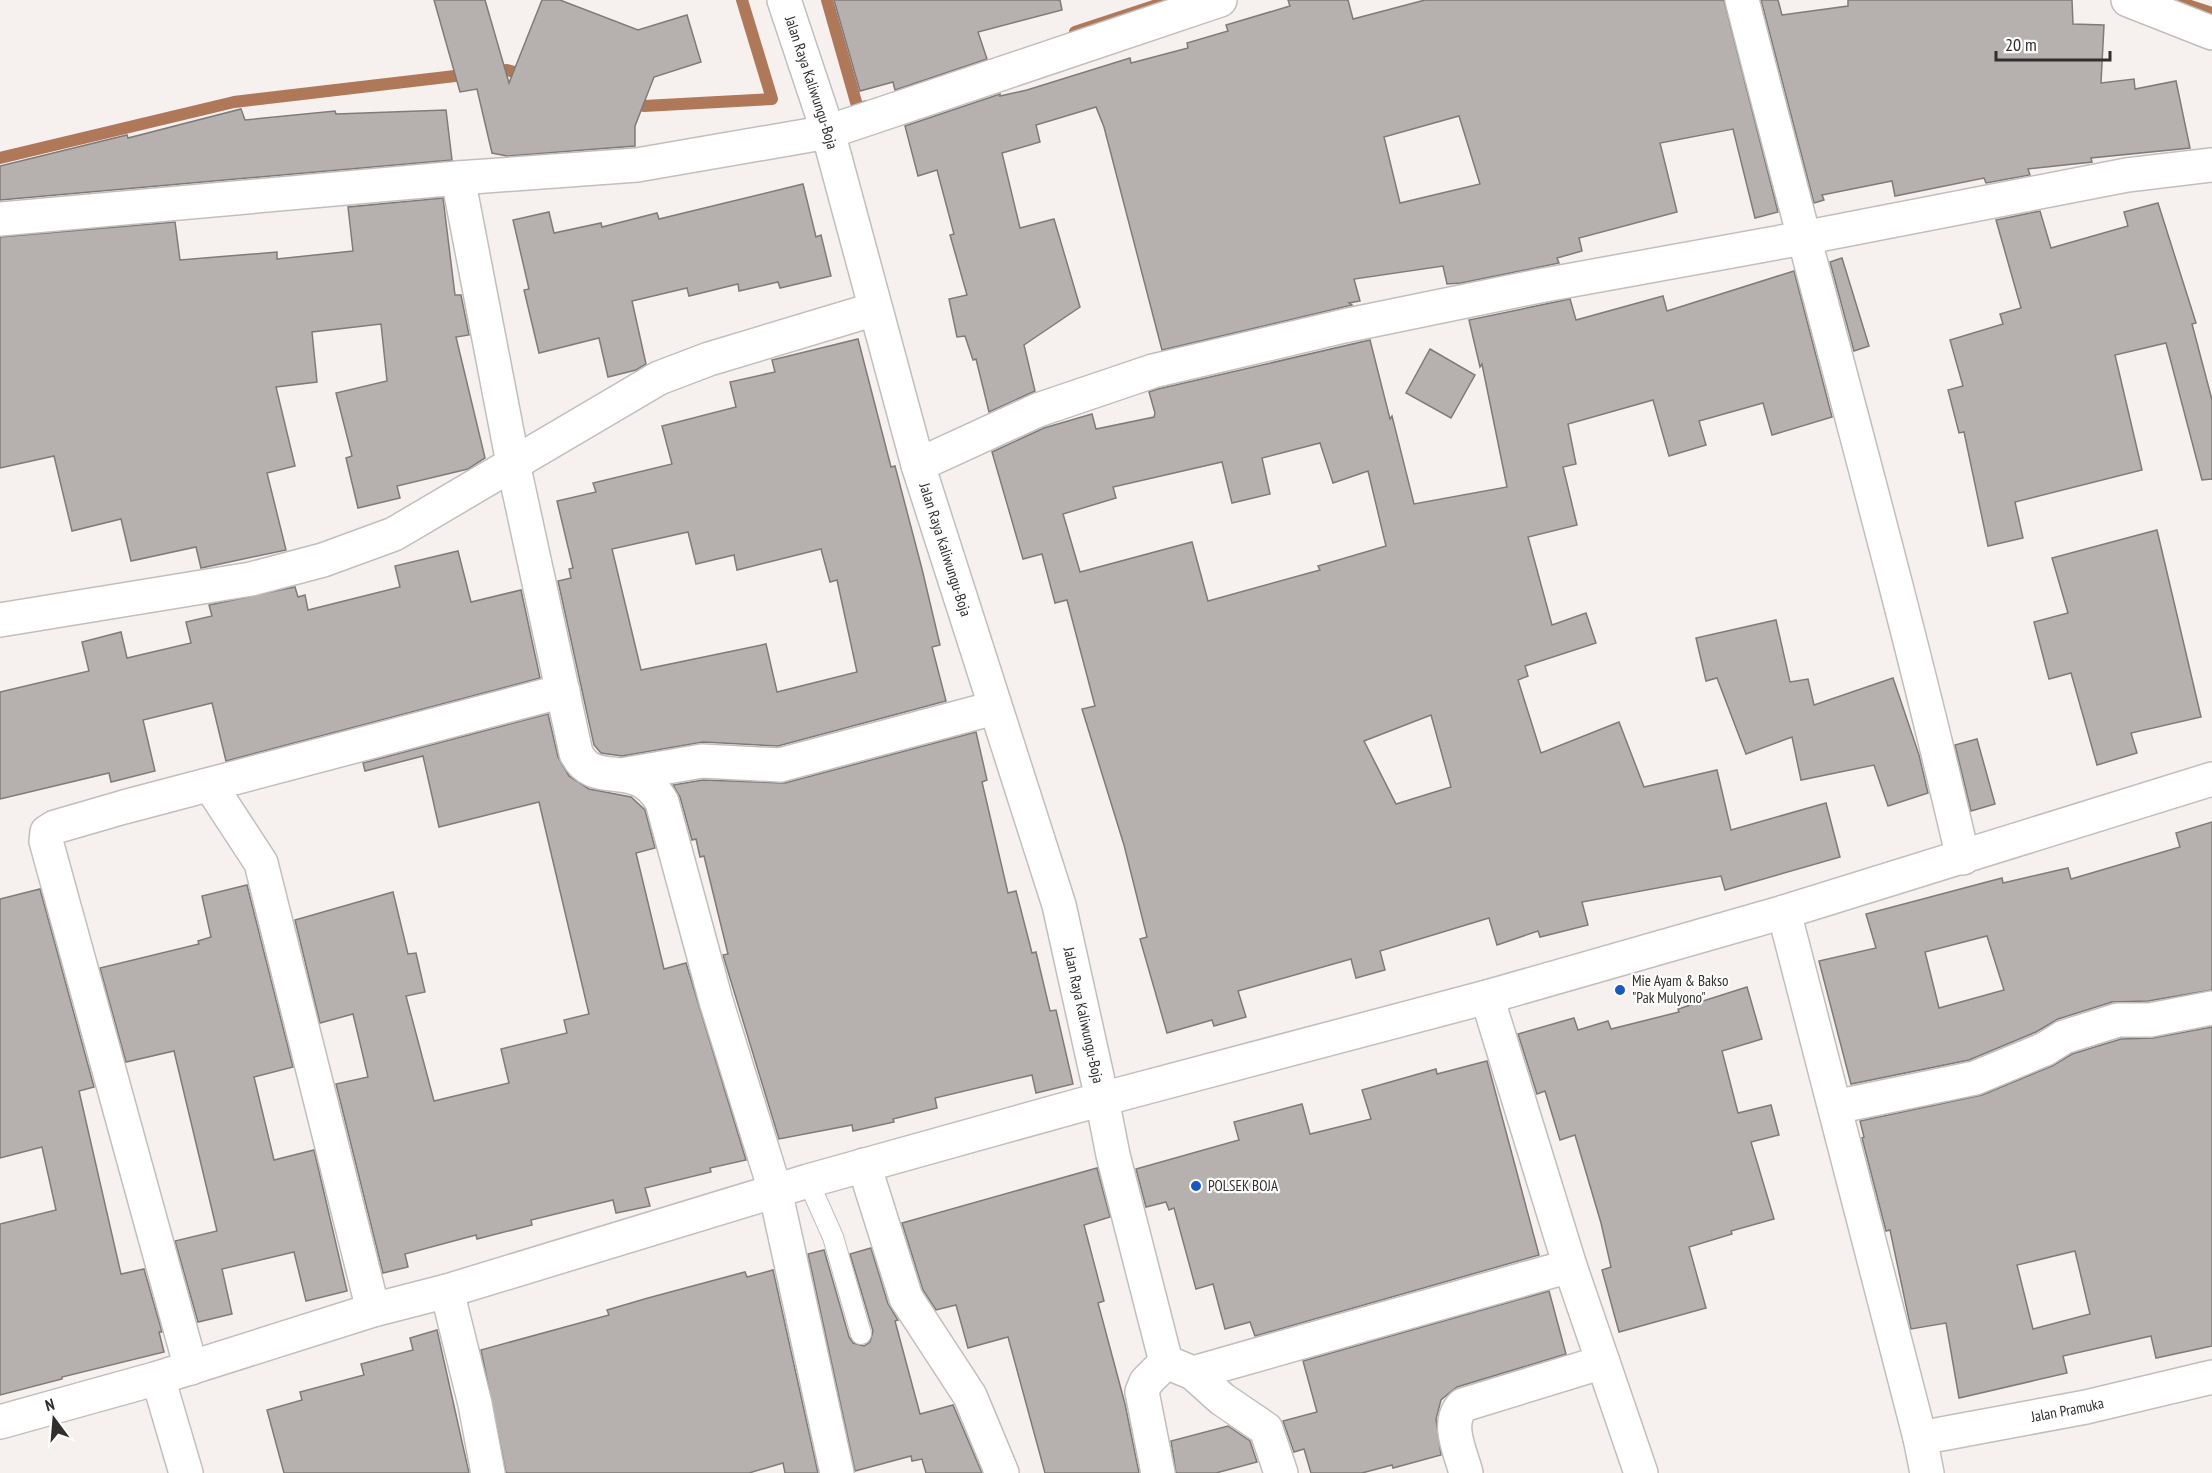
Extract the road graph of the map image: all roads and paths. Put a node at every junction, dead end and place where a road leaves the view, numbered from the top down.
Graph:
1 (784, 0) edge
2 (1220, 0) edge
3 (1742, 0) edge
4 (2128, 0) edge
5 (2212, 33) edge
6 (828, 132) junction
7 (2212, 165) edge
8 (458, 178) junction
9 (0, 219) edge
10 (1803, 238) junction
11 (874, 309) junction
12 (513, 464) junction
13 (918, 465) junction
14 (0, 620) edge
15 (563, 690) junction
16 (994, 708) junction
17 (627, 774) junction
18 (2212, 779) edge
19 (210, 785) junction
20 (1963, 858) junction
21 (1784, 912) junction
22 (1487, 997) junction
23 (2212, 1008) edge
24 (1102, 1099) junction
25 (1835, 1107) junction
26 (864, 1165) junction
27 (808, 1181) junction
28 (775, 1190) junction
29 (1570, 1266) junction
30 (447, 1291) junction
31 (373, 1310) junction
32 (861, 1334) dead end
33 (1603, 1362) junction
34 (191, 1368) junction
35 (1179, 1368) junction
36 (2212, 1377) edge
37 (158, 1378) junction
38 (0, 1422) edge
39 (1920, 1438) junction
40 (186, 1473) edge
41 (488, 1473) edge
42 (837, 1473) edge
43 (1002, 1473) edge
44 (1158, 1473) edge
45 (1281, 1473) edge
46 (1466, 1473) edge
47 (1641, 1473) edge
48 (1927, 1473) edge

1 - 6 street, Jalan Raya Kaliwungu-Boja
2 - 6 street
3 - 10 street
4 - 5 street
6 - 8 street
6 - 11 street, Jalan Raya Kaliwungu-Boja
7 - 10 street
8 - 9 street
8 - 12 street
10 - 13 street
10 - 20 street
11 - 12 street
11 - 13 street, Jalan Raya Kaliwungu-Boja
12 - 14 street
12 - 15 street
13 - 16 street, Jalan Raya Kaliwungu-Boja
15 - 17 street
15 - 19 street
16 - 17 street
16 - 24 street, Jalan Raya Kaliwungu-Boja
17 - 28 street
18 - 20 street
19 - 31 street
19 - 34 street
20 - 21 street
21 - 22 street
21 - 25 street
22 - 24 street
22 - 29 street
23 - 25 street
24 - 26 street
24 - 35 street, Jalan Raya Kaliwungu-Boja
25 - 39 street
26 - 27 street
26 - 43 street
27 - 28 street
27 - 32 lane
28 - 30 street
28 - 42 street
29 - 33 street
29 - 35 street
30 - 31 street
30 - 41 street
31 - 34 street
33 - 46 street
33 - 47 street
34 - 37 street
35 - 44 street
35 - 45 street
36 - 39 street, Jalan Pramuka
37 - 38 street
37 - 40 street
39 - 48 street

